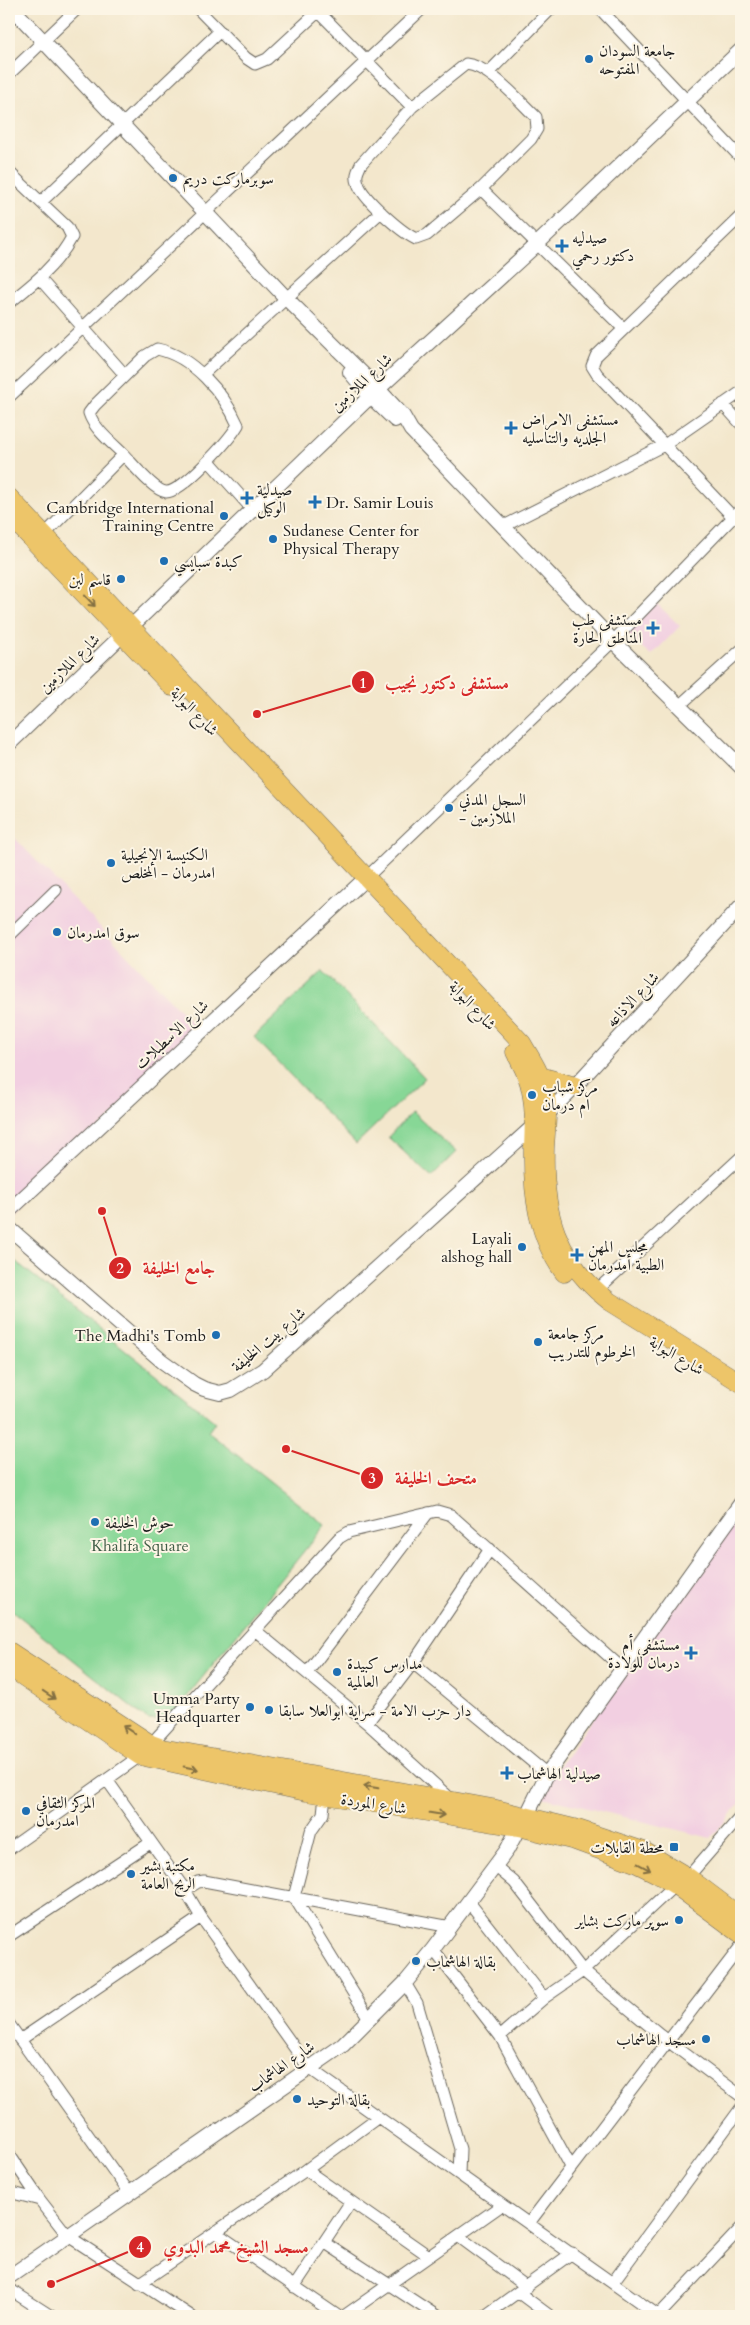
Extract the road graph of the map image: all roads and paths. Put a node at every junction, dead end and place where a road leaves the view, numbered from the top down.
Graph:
1 (13, 9) edge
2 (77, 9) edge
3 (198, 9) edge
4 (422, 9) edge
5 (551, 9) edge
6 (600, 9) edge
7 (320, 10) edge
8 (220, 32) junction
9 (44, 41) junction
10 (741, 50) edge
11 (367, 59) junction
12 (488, 73) junction
13 (9, 74) edge
14 (687, 101) junction
15 (412, 107) junction
16 (123, 126) junction
17 (741, 158) edge
18 (9, 172) edge
19 (481, 188) junction
20 (41, 202) junction
21 (205, 211) junction
22 (381, 212) junction
23 (741, 216) edge
24 (537, 244) junction
25 (40, 279) junction
26 (287, 299) junction
27 (9, 303) edge
28 (82, 326) junction
29 (624, 330) junction
30 (324, 338) junction
31 (202, 374) junction
32 (125, 375) junction
33 (355, 379) junction
34 (374, 392) junction
35 (741, 392) edge
36 (9, 397) edge
37 (723, 404) junction
38 (355, 411) junction
39 (741, 424) edge
40 (666, 444) junction
41 (123, 454) junction
42 (208, 461) junction
43 (9, 497) edge
44 (252, 509) junction
45 (737, 513) edge
46 (9, 515) edge
47 (502, 527) junction
48 (44, 535) junction
49 (126, 631) junction
50 (613, 641) junction
51 (741, 650) edge
52 (680, 705) junction
53 (9, 744) edge
54 (741, 767) edge
55 (363, 881) junction
56 (56, 890) dead end
57 (741, 906) edge
58 (9, 936) edge
59 (540, 1076) junction
60 (575, 1086) junction
61 (541, 1119) junction
62 (741, 1157) edge
63 (9, 1211) edge
64 (9, 1228) edge
65 (596, 1291) junction
66 (741, 1383) edge
67 (741, 1394) edge
68 (741, 1503) edge
69 (428, 1513) junction
70 (490, 1549) junction
71 (256, 1630) junction
72 (9, 1650) edge
73 (413, 1663) junction
74 (9, 1667) edge
75 (623, 1669) junction
76 (307, 1673) junction
77 (367, 1723) junction
78 (146, 1750) junction
79 (547, 1774) junction
80 (107, 1780) junction
81 (306, 1784) junction
82 (325, 1795) junction
83 (453, 1801) junction
84 (741, 1816) edge
85 (523, 1821) junction
86 (150, 1843) junction
87 (9, 1849) edge
88 (495, 1866) junction
89 (682, 1881) junction
90 (185, 1890) junction
91 (294, 1896) junction
92 (469, 1902) junction
93 (201, 1916) junction
94 (741, 1917) edge
95 (451, 1927) junction
96 (741, 1934) edge
97 (9, 1936) edge
98 (741, 1946) edge
99 (433, 1949) junction
100 (583, 1971) junction
101 (405, 1983) junction
102 (544, 1998) junction
103 (370, 2020) junction
104 (9, 2024) edge
105 (500, 2036) junction
106 (20, 2040) junction
107 (668, 2041) junction
108 (309, 2068) junction
109 (741, 2096) edge
110 (741, 2108) edge
111 (377, 2118) junction
112 (9, 2154) edge
113 (571, 2167) junction
114 (306, 2170) junction
115 (459, 2174) junction
116 (9, 2192) edge
117 (130, 2194) junction
118 (40, 2200) junction
119 (350, 2202) junction
120 (502, 2205) junction
121 (528, 2223) junction
122 (741, 2228) edge
123 (215, 2232) junction
124 (68, 2236) junction
125 (458, 2236) junction
126 (736, 2239) edge
127 (324, 2242) junction
128 (572, 2253) junction
129 (429, 2256) junction
130 (9, 2277) edge
131 (613, 2282) junction
132 (139, 2284) junction
133 (389, 2285) junction
134 (294, 2287) junction
135 (9, 2289) edge
136 (523, 2290) junction
137 (51, 2316) edge
138 (191, 2316) edge
139 (338, 2316) edge
140 (344, 2316) edge
141 (436, 2316) edge
142 (485, 2316) edge
143 (550, 2316) edge
144 (659, 2316) edge

1 - 9 street
2 - 9 street
3 - 8 street
4 - 11 street
5 - 12 street
6 - 14 street
7 - 8 street
7 - 11 street
8 - 16 street
9 - 13 street
9 - 16 street
10 - 14 street, شارع الملازمين
11 - 15 street
11 - 21 street
12 - 15 street
12 - 19 street
14 - 17 street
14 - 24 street, شارع الملازمين
15 - 22 street
16 - 20 street
16 - 21 street
18 - 20 street
19 - 22 street
19 - 24 street
20 - 25 street
21 - 26 street
21 - 28 street
22 - 26 street
23 - 29 street
24 - 29 street
24 - 34 street, شارع الملازمين
25 - 27 street
25 - 28 street
26 - 30 street
26 - 31 street
28 - 32 street
28 - 36 street
29 - 40 street
30 - 33 street
30 - 34 street
31 - 32 street
31 - 42 street
32 - 41 street
33 - 34 street
33 - 38 street
34 - 38 street, شارع الملازمين
34 - 47 street
35 - 37 street
37 - 39 street
37 - 40 street
38 - 44 street, شارع الملازمين
40 - 45 street
40 - 47 street
41 - 42 street
41 - 48 street
42 - 44 street
43 - 48 main road
44 - 49 street, شارع الملازمين
45 - 50 street
46 -> 49 main road
47 - 50 street
48 - 49 main road
49 - 53 street, شارع الملازمين
49 - 55 main road, شارع البوابة
50 - 52 street
50 - 55 street
51 - 52 street
52 - 54 street
55 - 59 main road, شارع البوابة
55 - 61 main road, شارع البوابة
55 - 63 street, شارع الاسطبلات
56 - 58 street
57 - 60 street, شارع الاذاعه
59 - 60 main road
59 - 61 main road, شارع البوابة
60 - 61 street, شارع الاذاعه
61 - 64 street, شارع بيت الخليفة
61 - 65 main road, شارع البوابة
61 - 67 main road, شارع البوابة
62 - 65 street
65 - 66 main road, شارع البوابة
68 - 75 street, شارع الهاشماب
69 - 70 street
69 - 71 street
69 - 76 street
70 - 73 street
70 - 75 street
71 - 76 street
71 - 78 street
78 -> 72 main road, شارع الموردة
73 - 77 street
73 - 79 street
74 -> 78 main road, شارع الموردة
75 - 79 street, شارع الهاشماب
76 - 77 street
77 - 83 street
78 - 80 street
78 - 81 main road, شارع الموردة
79 - 85 street, شارع الهاشماب
80 - 86 street
80 - 87 street
81 - 82 main road, شارع الموردة
83 -> 81 main road, شارع الموردة
82 -> 85 main road, شارع الموردة
82 - 91 street
83 - 85 main road, شارع الموردة
84 - 89 street
85 - 88 street, شارع الهاشماب
85 - 89 main road, شارع الموردة
86 - 90 street
86 - 97 street
88 - 92 street, شارع الهاشماب
88 - 100 street
89 - 94 main road, شارع الموردة
89 - 96 main road, شارع الموردة
89 - 100 street
90 - 91 street
90 - 93 street
91 - 95 street
91 - 103 street
92 - 95 street, شارع الهاشماب
92 - 102 street
93 - 106 street
93 - 108 street
95 - 99 street, شارع الهاشماب
98 - 107 street
99 - 101 street, شارع الهاشماب
99 - 105 street
100 - 102 street
100 - 107 street
101 - 103 street, شارع الهاشماب
101 - 115 street
102 - 105 street
103 - 108 street, شارع الهاشماب
104 - 106 street
105 - 113 street
106 - 117 street
107 - 109 street
107 - 113 street
108 - 111 street
108 - 117 street, شارع الهاشماب
110 - 131 street
111 - 114 street
111 - 115 street
112 - 118 street
113 - 121 street
114 - 119 street
114 - 123 street
115 - 120 street
116 - 118 street
117 - 124 street, شارع الهاشماب
118 - 124 street
119 - 127 street
119 - 129 street
120 - 121 street
120 - 125 street
121 - 128 street
122 - 126 street
123 - 132 street
123 - 134 street
124 - 130 street, شارع الهاشماب
124 - 132 street
125 - 129 street
125 - 136 street
126 - 144 street
127 - 133 street
127 - 134 street
128 - 131 street
128 - 136 street
129 - 133 street
131 - 144 street
132 - 138 street
133 - 140 street
133 - 141 street
134 - 139 street
135 - 137 street
136 - 142 street
136 - 143 street

